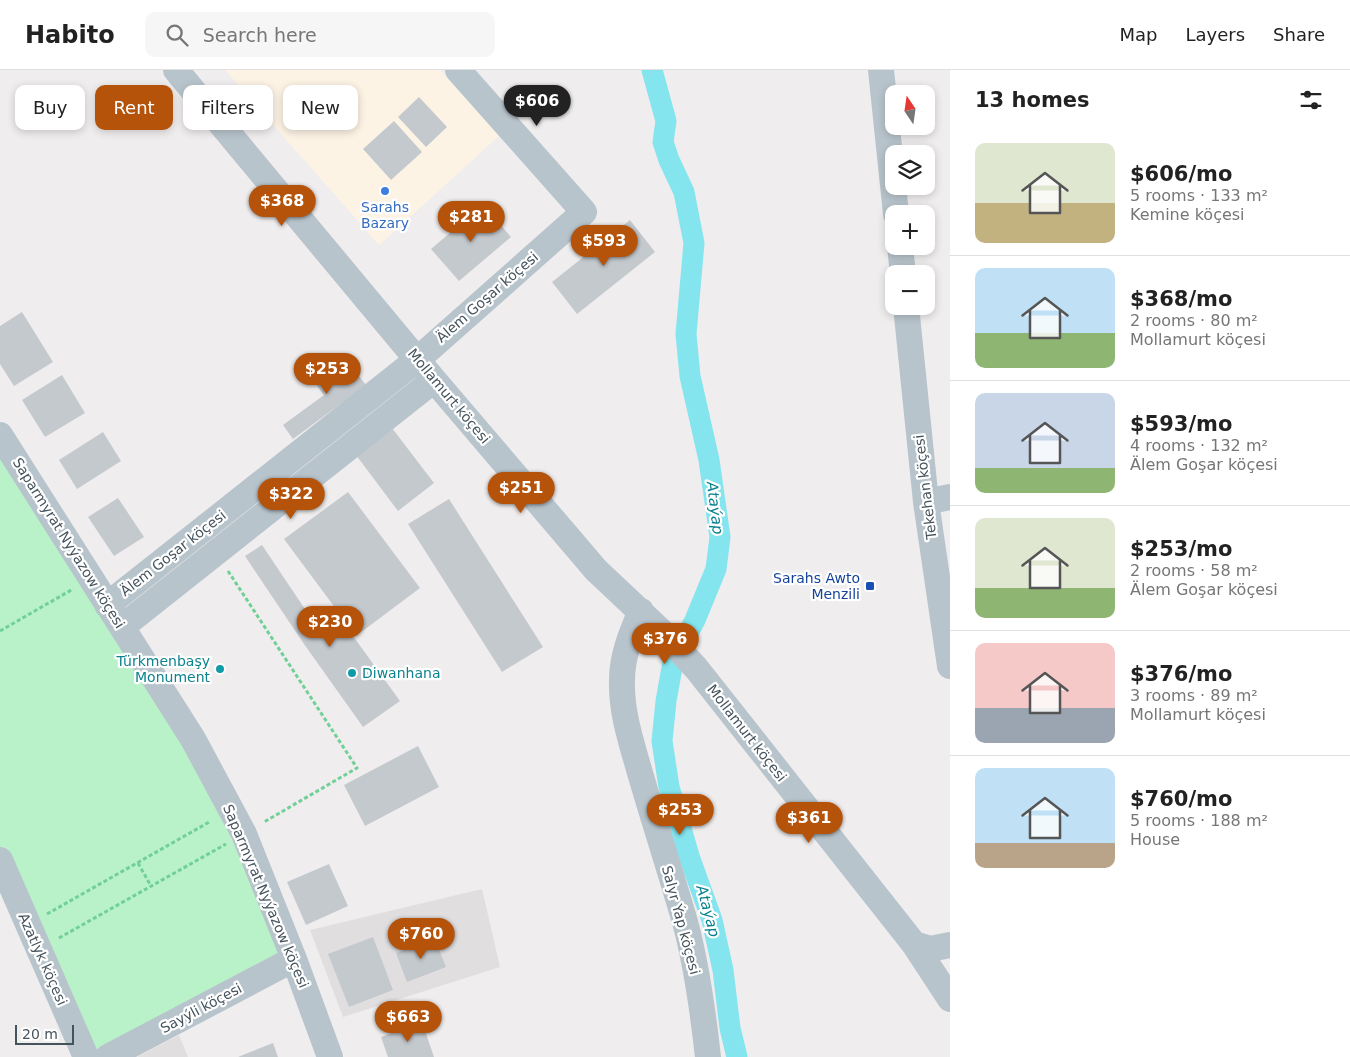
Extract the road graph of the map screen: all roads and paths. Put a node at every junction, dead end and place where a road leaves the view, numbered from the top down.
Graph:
1 (176, 70) edge
2 (458, 70) edge
3 (882, 70) edge
4 (895, 205) edge
5 (907, 315) edge
6 (418, 359) junction
7 (434, 380) junction
8 (0, 434) edge
9 (938, 500) edge
10 (91, 579) junction
11 (107, 605) junction
12 (641, 611) junction
13 (122, 627) junction
14 (0, 631) edge
15 (950, 666) edge
16 (232, 810) junction
17 (0, 860) edge
18 (138, 863) junction
19 (151, 886) dead end
20 (28, 925) junction
21 (914, 944) junction
22 (950, 945) edge
23 (294, 959) junction
24 (950, 999) edge
25 (86, 1057) edge
26 (108, 1057) edge
27 (330, 1057) edge
28 (708, 1057) edge

1 - 6 street, Mollamurt köçesi
2 - 6 street, Älem Goşar köçesi
3 - 4 street
5 - 9 street, Tekehan köçesi
6 - 7 street, Mollamurt köçesi
6 - 11 street, Älem Goşar köçesi
7 - 12 street, Mollamurt köçesi
7 - 13 street, Älem Goşar köçesi
8 - 10 street, Saparmyrat Nyýazow köçesi
9 - 15 street, Tekehan köçesi
10 - 11 street, Saparmyrat Nyýazow köçesi
10 - 14 path
11 - 13 street, Saparmyrat Nyýazow köçesi
12 - 21 street, Mollamurt köçesi
12 - 28 street, Salyr Ýap köçesi
13 - 16 street, Saparmyrat Nyýazow köçesi
16 - 18 path
16 - 23 street, Saparmyrat Nyýazow köçesi
17 - 20 street, Azatlyk köçesi
18 - 19 path
18 - 20 path
20 - 25 street, Azatlyk köçesi
21 - 22 street
21 - 24 street, Mollamurt köçesi
23 - 26 street, Sayýli köçesi
23 - 27 street, Saparmyrat Nyýazow köçesi

